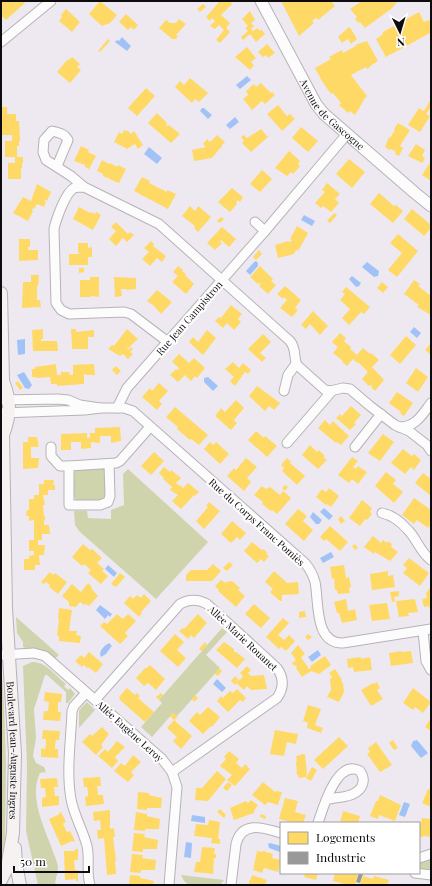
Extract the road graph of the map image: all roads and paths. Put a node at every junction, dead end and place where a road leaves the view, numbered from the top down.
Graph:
1 (51, 1) edge
2 (261, 1) edge
3 (1, 42) edge
4 (347, 134) junction
5 (57, 166) dead end
6 (84, 187) junction
7 (431, 206) edge
8 (255, 222) dead end
9 (265, 231) junction
10 (222, 280) junction
11 (1, 293) edge
12 (168, 342) junction
13 (296, 364) junction
14 (2, 384) edge
15 (284, 391) dead end
16 (332, 391) junction
17 (5, 400) edge
18 (431, 403) edge
19 (100, 408) junction
20 (117, 408) junction
21 (5, 413) edge
22 (381, 414) junction
23 (150, 427) junction
24 (399, 427) junction
25 (2, 432) edge
26 (287, 443) dead end
27 (51, 447) dead end
28 (355, 447) dead end
29 (431, 451) edge
30 (109, 464) junction
31 (69, 466) junction
32 (3, 507) edge
33 (382, 513) dead end
34 (431, 560) edge
35 (427, 630) edge
36 (5, 655) edge
37 (431, 670) edge
38 (86, 693) junction
39 (95, 700) junction
40 (172, 772) junction
41 (326, 800) dead end
42 (318, 822) edge
43 (14, 833) junction
44 (280, 833) edge
45 (431, 854) edge
46 (420, 858) edge
47 (420, 874) edge
48 (431, 875) edge
49 (1, 880) edge
50 (20, 885) edge
51 (90, 885) edge
52 (169, 885) edge
53 (231, 885) edge

1 - 3 street
2 - 4 street, Avenue de Gascogne
4 - 7 street, Avenue de Gascogne
4 - 9 street, Rue Jean Campistron
5 - 6 street
6 - 10 street
6 - 12 street
8 - 9 street
9 - 10 street, Rue Jean Campistron
10 - 12 street, Rue Jean Campistron
10 - 13 street
11 - 14 main road
12 - 20 street, Rue Jean Campistron
13 - 15 street
13 - 16 street
14 - 17 main road
16 - 22 street
16 - 26 street
17 - 19 street, Rue du Corps Franc Pomiès
17 - 21 main road
18 - 24 street
19 - 20 street, Rue du Corps Franc Pomiès
19 - 21 street, Rue du Corps Franc Pomiès
20 - 23 street, Rue du Corps Franc Pomiès
21 - 25 main road, Boulevard Jean-Auguste Ingres
22 - 24 street
22 - 28 street
23 - 30 street
23 - 35 street, Rue du Corps Franc Pomiès
24 - 29 street
25 - 32 main road, Boulevard Jean-Auguste Ingres
27 - 31 street
30 - 31 street
30 - 31 street
32 - 36 main road, Boulevard Jean-Auguste Ingres
33 - 34 street
35 - 37 street
36 - 38 street, Allée Eugène Leroy
36 - 43 main road, Boulevard Jean-Auguste Ingres
38 - 39 street, Allée Eugène Leroy
38 - 51 street
39 - 40 street, Allée Eugène Leroy
39 - 40 street, Allée Marie Rouanet
40 - 52 street, Allée Eugène Leroy
41 - 42 street
43 - 49 main road, Boulevard Jean-Auguste Ingres
43 - 50 main road, Boulevard Jean-Auguste Ingres
44 - 53 street
45 - 46 street
47 - 48 street

